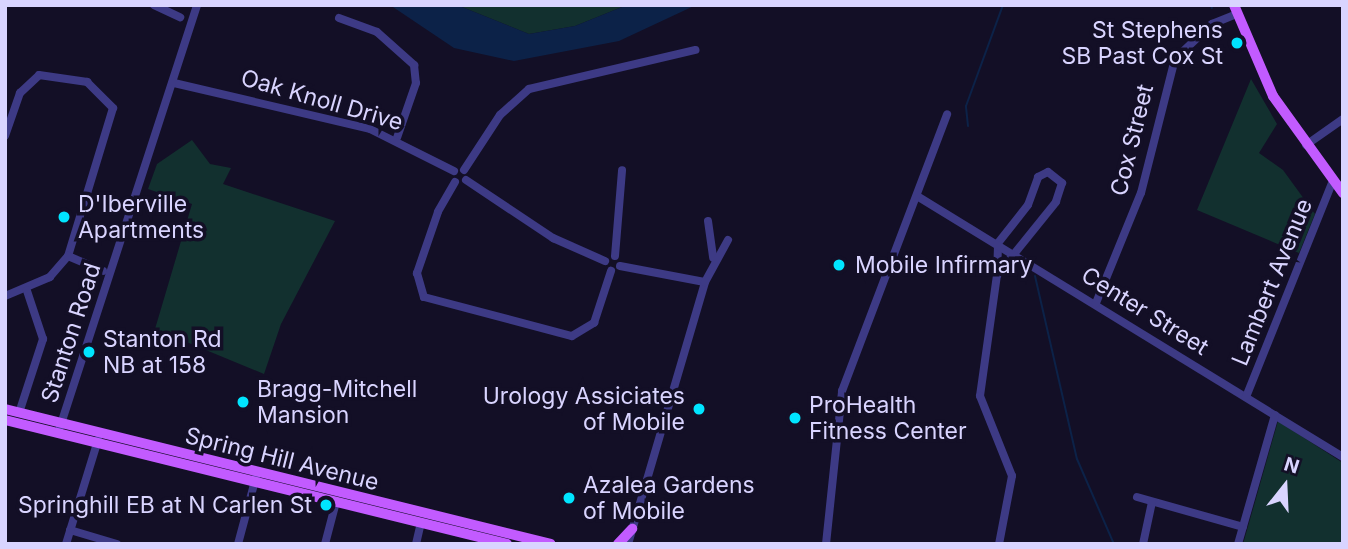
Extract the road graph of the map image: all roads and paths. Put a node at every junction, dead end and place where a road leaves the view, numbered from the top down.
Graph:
1 (154, 5) edge
2 (197, 5) edge
3 (1236, 10) edge
4 (180, 17) dead end
5 (339, 18) dead end
6 (695, 50) dead end
7 (174, 83) junction
8 (947, 114) dead end
9 (1343, 119) edge
10 (5, 136) edge
11 (397, 138) junction
12 (1306, 145) junction
13 (464, 170) junction
14 (622, 170) dead end
15 (454, 172) junction
16 (466, 180) junction
17 (1334, 181) junction
18 (455, 182) junction
19 (1343, 193) edge
20 (921, 199) junction
21 (708, 220) dead end
22 (728, 240) dead end
23 (998, 243) junction
24 (1013, 253) junction
25 (68, 256) junction
26 (615, 256) junction
27 (713, 258) junction
28 (605, 261) junction
29 (620, 266) junction
30 (103, 271) dead end
31 (611, 271) junction
32 (997, 275) junction
33 (705, 282) junction
34 (27, 291) junction
35 (5, 296) edge
36 (1096, 303) junction
37 (1246, 397) junction
38 (5, 409) edge
39 (19, 413) junction
40 (1275, 415) junction
41 (5, 420) edge
42 (59, 428) junction
43 (99, 438) junction
44 (1343, 457) edge
45 (256, 478) junction
46 (1137, 497) dead end
47 (336, 502) junction
48 (1152, 502) junction
49 (421, 523) junction
50 (1243, 527) junction
51 (632, 529) junction
52 (70, 530) junction
53 (66, 544) edge
54 (117, 544) edge
55 (238, 544) edge
56 (324, 544) edge
57 (416, 544) edge
58 (508, 544) edge
59 (551, 544) edge
60 (618, 544) edge
61 (628, 544) edge
62 (635, 544) edge
63 (826, 544) edge
64 (999, 544) edge
65 (1143, 544) edge
66 (1238, 544) edge

1 - 4 street
2 - 7 street, Stanton Road
3 - 12 main road
3 - 36 street, Cox Street
5 - 11 street
6 - 13 street
7 - 11 street, Oak Knoll Drive
7 - 42 street, Stanton Road
8 - 20 street
9 - 12 street
10 - 25 street
11 - 15 street, Oak Knoll Drive
12 - 17 main road
13 - 15 street
13 - 16 street
14 - 26 street
15 - 18 street
16 - 18 street
16 - 28 street
17 - 19 main road
17 - 37 street, Lambert Avenue
18 - 31 street
20 - 23 street, Center Street
20 - 63 street
21 - 27 street
22 - 27 street
23 - 24 street, Center Street
23 - 24 street
23 - 32 street
24 - 32 street
24 - 36 street, Center Street
25 - 30 street
25 - 34 street
26 - 28 street
26 - 29 street
27 - 33 street
28 - 31 street
29 - 31 street
29 - 33 street
32 - 64 street
33 - 51 street
34 - 35 street
34 - 39 street
36 - 37 street, Center Street
37 - 40 street, Center Street
38 - 39 main road, Spring Hill Avenue
39 - 42 main road, Spring Hill Avenue
40 - 44 street, Center Street
40 - 50 street
41 - 42 main road, Spring Hill Avenue
42 - 43 main road, Spring Hill Avenue
43 - 45 main road, Spring Hill Avenue
43 - 52 street
45 - 47 main road, Spring Hill Avenue
45 - 55 street
45 - 59 main road, Spring Hill Avenue
46 - 48 street
47 - 49 main road, Spring Hill Avenue
47 - 56 street
48 - 50 street
48 - 65 street
49 - 57 street
49 - 58 main road, Spring Hill Avenue
50 - 66 street
51 - 60 main road
51 - 61 street
51 - 62 main road
52 - 53 street
52 - 54 street

